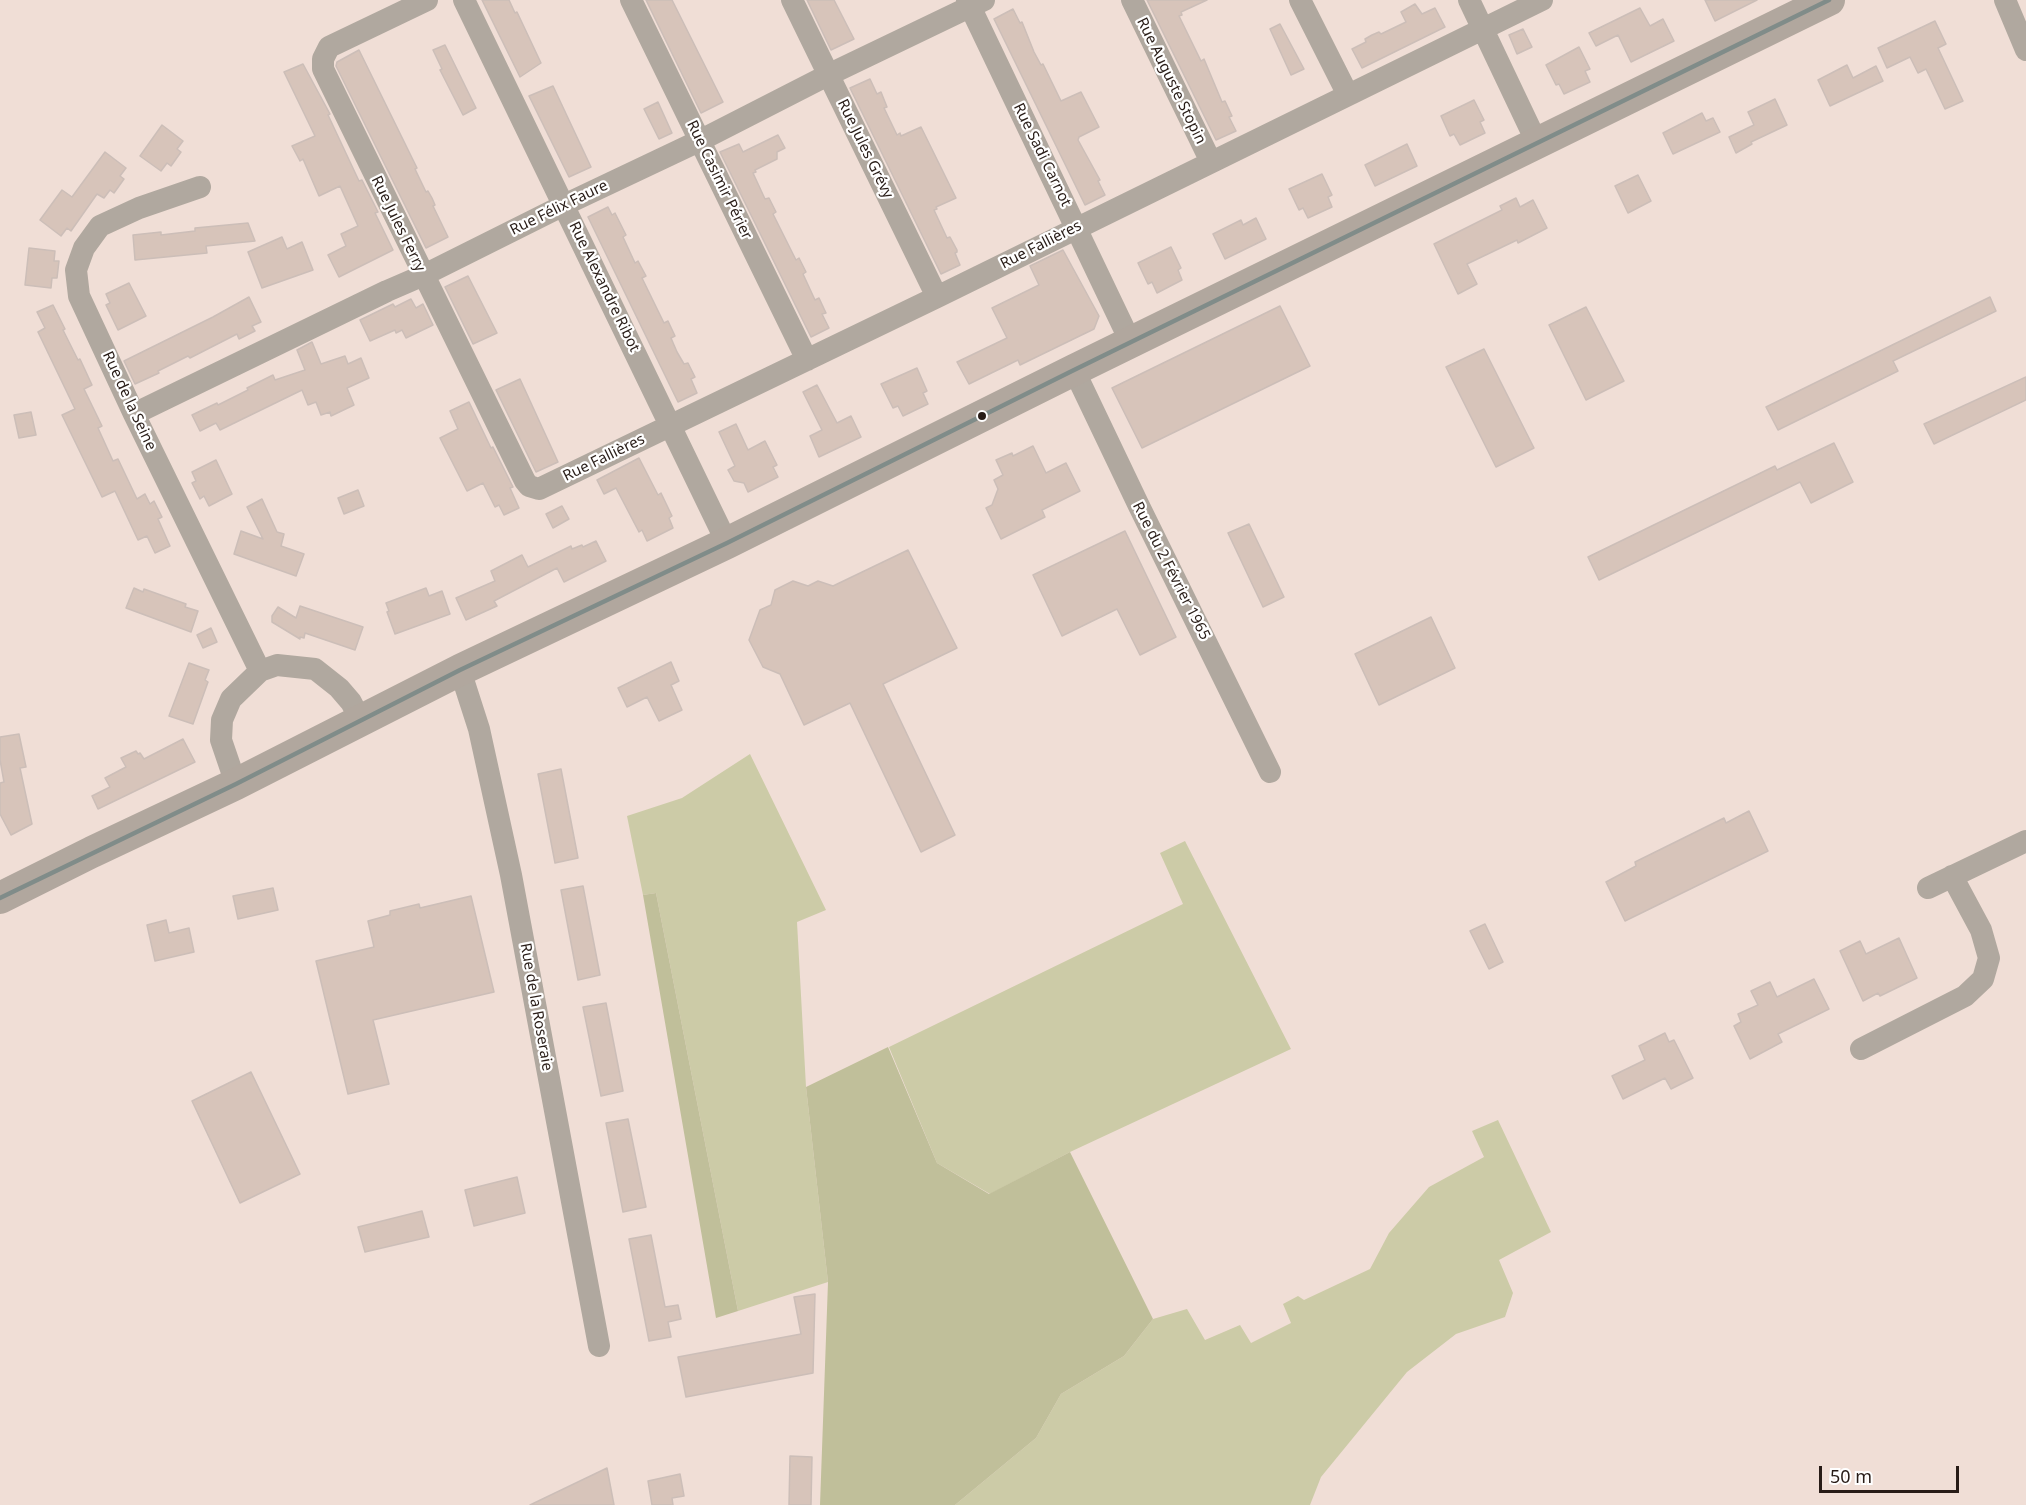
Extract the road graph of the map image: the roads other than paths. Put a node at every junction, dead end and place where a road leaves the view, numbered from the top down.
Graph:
1 (427, 0) edge
2 (464, 0) edge
3 (630, 0) edge
4 (792, 0) edge
5 (1132, 0) edge
6 (1300, 0) edge
7 (1469, 0) edge
8 (1542, 0) edge
9 (1829, 0) edge
10 (2005, 0) edge
11 (974, 2) edge
12 (1483, 29) junction
13 (2026, 50) edge
14 (828, 75) junction
15 (1348, 95) junction
16 (699, 141) junction
17 (1537, 143) junction
18 (1211, 162) junction
19 (200, 187) dead end
20 (564, 205) junction
21 (1076, 227) junction
22 (424, 275) junction
23 (937, 297) junction
24 (1131, 344) junction
25 (807, 360) junction
26 (1074, 370) junction
27 (134, 414) junction
28 (671, 425) junction
29 (539, 489) joint
30 (727, 543) junction
31 (260, 670) junction
32 (460, 670) junction
33 (361, 721) junction
34 (1270, 772) dead end
35 (236, 784) junction
36 (2026, 841) edge
37 (1952, 876) junction
38 (1928, 888) dead end
39 (0, 898) edge
40 (1861, 1049) dead end
41 (599, 1346) dead end

1 - 22 street, Rue Jules Ferry
2 - 20 street, Rue Alexandre Ribot
3 - 16 street, Rue Casimir Périer
4 - 14 street, Rue Jules Grévy
5 - 18 street, Rue Auguste Stopin
6 - 15 street
7 - 12 street
8 - 12 street, Rue Fallières
9 - 17 street
10 - 13 street
11 - 14 street, Rue Félix Faure
11 - 21 street, Rue Sadi Carnot
12 - 15 street, Rue Fallières
12 - 17 street
14 - 16 street, Rue Félix Faure
14 - 23 street, Rue Jules Grévy
15 - 18 street, Rue Fallières
16 - 20 street, Rue Félix Faure
16 - 25 street, Rue Casimir Périer
17 - 24 street
18 - 21 street, Rue Fallières
19 - 27 street, Rue de la Seine
20 - 22 street, Rue Félix Faure
20 - 28 street, Rue Alexandre Ribot
21 - 23 street, Rue Fallières
21 - 24 street, Rue Sadi Carnot
22 - 27 street, Rue Félix Faure
22 - 29 street, Rue Jules Ferry
23 - 25 street, Rue Fallières
24 - 26 street
25 - 28 street, Rue Fallières
26 - 30 street
26 - 34 street, Rue du 2 Février 1965
27 - 31 street, Rue de la Seine
28 - 29 street, Rue Fallières
28 - 30 street, Rue Alexandre Ribot
30 - 32 street
31 - 33 street
31 - 35 street
32 - 33 street
32 - 41 street, Rue de la Roseraie
33 - 35 street
35 - 39 street
36 - 37 street
37 - 38 street
37 - 40 street

